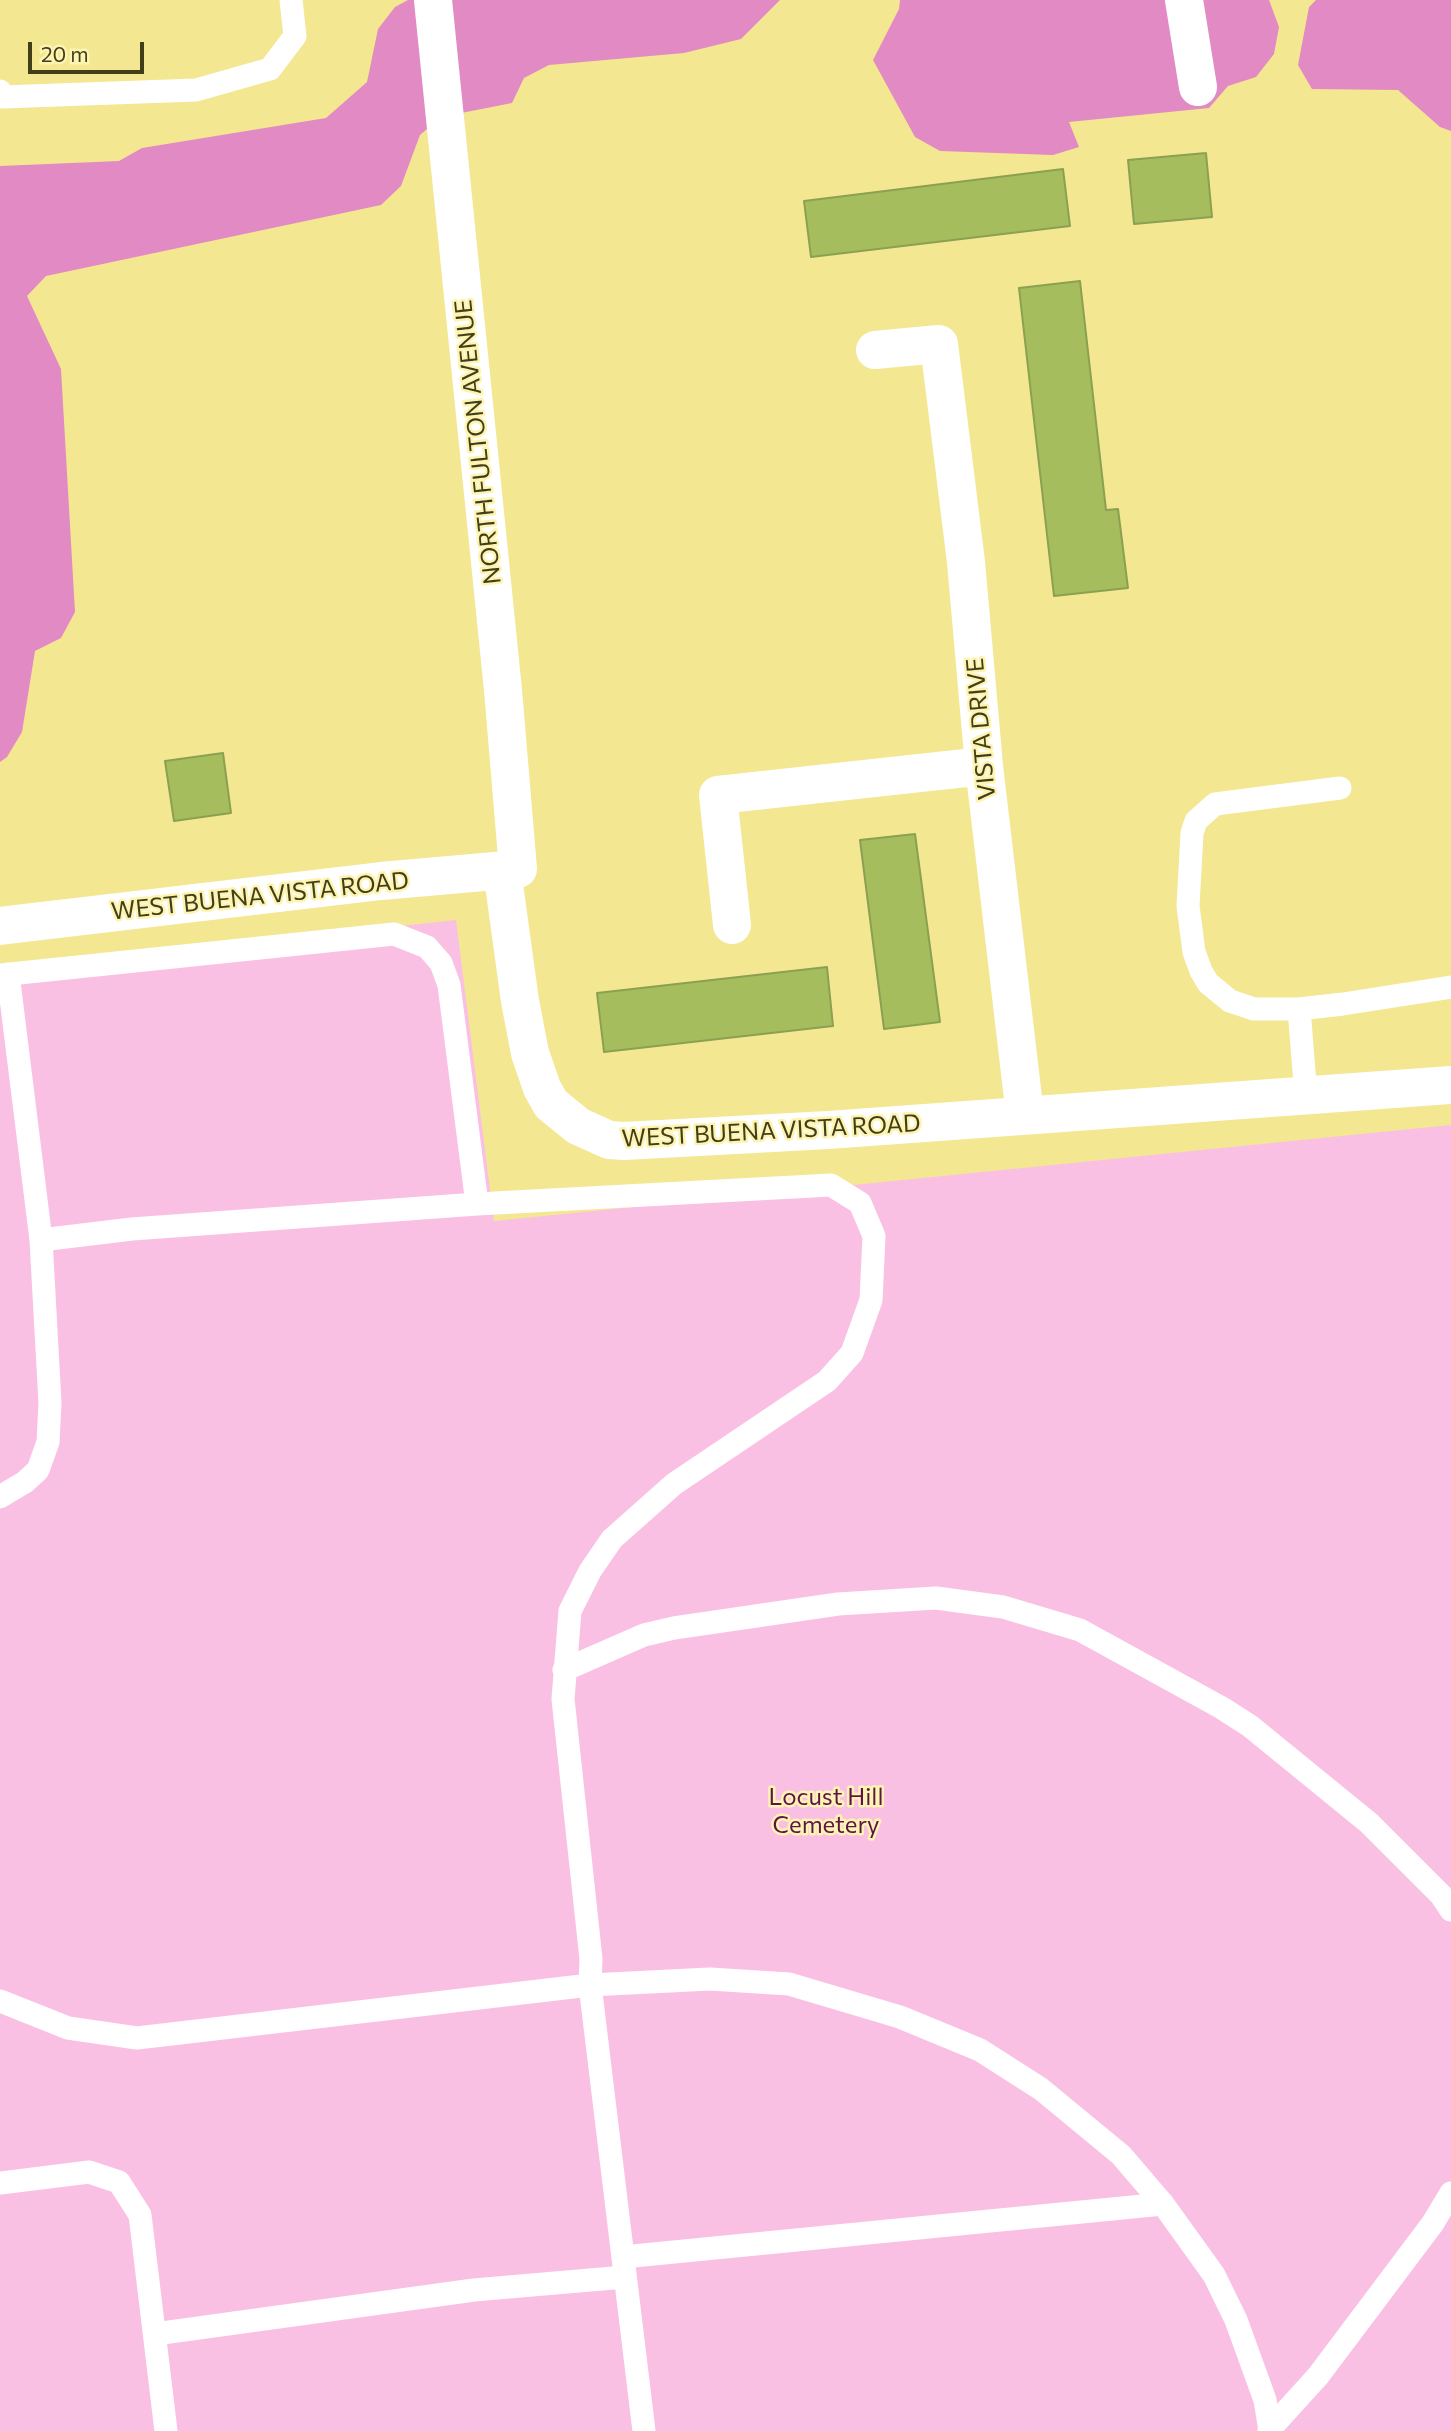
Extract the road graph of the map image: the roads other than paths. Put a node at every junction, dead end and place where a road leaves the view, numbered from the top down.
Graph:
1 (291, 0) edge
2 (433, 0) edge
3 (1184, 0) edge
4 (1198, 87) dead end
5 (0, 91) edge
6 (875, 349) dead end
7 (984, 766) junction
8 (1340, 788) dead end
9 (502, 870) junction
10 (732, 925) dead end
11 (0, 926) edge
12 (4, 975) edge
13 (1451, 987) edge
14 (1299, 1009) junction
15 (1451, 1085) edge
16 (1306, 1096) junction
17 (1024, 1115) junction
18 (477, 1204) junction
19 (41, 1240) junction
20 (0, 1497) edge
21 (564, 1670) junction
22 (1451, 1910) edge
23 (590, 1985) junction
24 (0, 2001) edge
25 (0, 2183) edge
26 (1451, 2193) edge
27 (1163, 2204) junction
28 (624, 2267) junction
29 (155, 2334) junction
30 (1269, 2430) edge
31 (166, 2431) edge
32 (644, 2431) edge

1 - 5 lane
2 - 9 street, NORTH FULTON AVENUE
3 - 4 street
6 - 7 street, VISTA DRIVE
7 - 10 street
7 - 17 street, VISTA DRIVE
8 - 14 lane
9 - 11 street, WEST BUENA VISTA ROAD
9 - 17 street, WEST BUENA VISTA ROAD
12 - 18 lane
12 - 19 lane
13 - 14 lane
14 - 16 lane
15 - 16 street, WEST BUENA VISTA ROAD
16 - 17 street, WEST BUENA VISTA ROAD
18 - 19 lane
18 - 21 lane
19 - 20 lane
21 - 22 lane
21 - 23 lane
23 - 24 lane
23 - 27 lane
23 - 28 lane
25 - 29 lane
26 - 30 lane
27 - 28 lane
27 - 30 lane
28 - 29 lane
28 - 32 lane
29 - 31 lane

